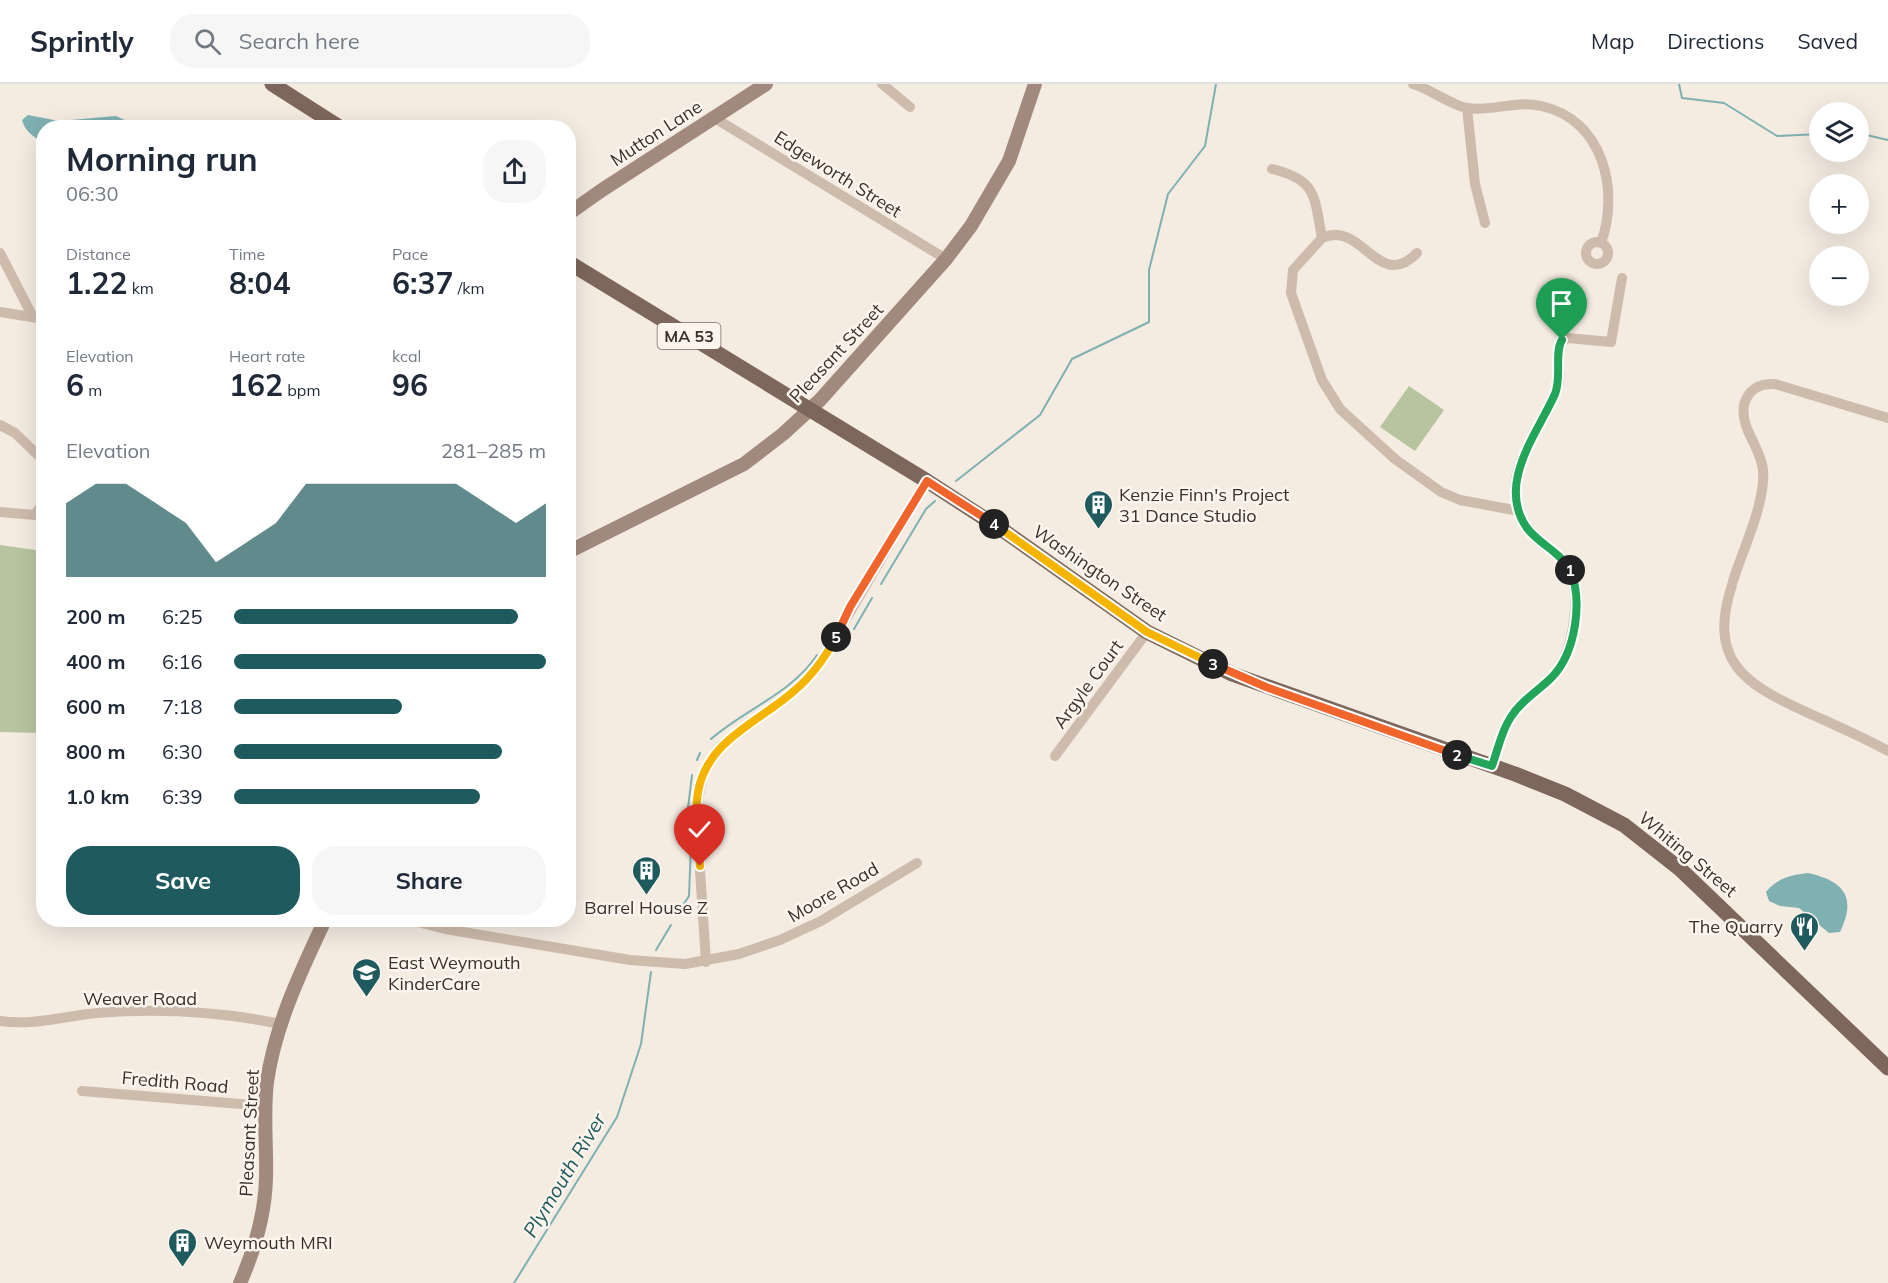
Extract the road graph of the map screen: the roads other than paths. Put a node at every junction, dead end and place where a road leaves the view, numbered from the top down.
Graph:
1 (272, 84) edge
2 (766, 84) edge
3 (882, 84) edge
4 (1035, 84) edge
5 (1413, 84) edge
6 (910, 107) dead end
7 (1467, 108) junction
8 (713, 117) junction
9 (328, 120) edge
10 (1272, 169) dead end
11 (576, 209) edge
12 (1485, 224) dead end
13 (1322, 238) junction
14 (1602, 243) dead end
15 (0, 253) edge
16 (1417, 253) dead end
17 (946, 260) junction
18 (576, 267) edge
19 (1622, 278) dead end
20 (0, 312) edge
21 (36, 315) edge
22 (36, 318) edge
23 (810, 410) junction
24 (1888, 418) edge
25 (0, 425) edge
26 (36, 453) edge
27 (927, 481) junction
28 (1519, 511) junction
29 (0, 513) edge
30 (36, 513) edge
31 (576, 548) edge
32 (1147, 632) junction
33 (1888, 751) edge
34 (1055, 756) dead end
35 (1492, 766) junction
36 (1553, 789) joint
37 (917, 863) dead end
38 (322, 927) edge
39 (437, 927) edge
40 (706, 962) junction
41 (0, 1021) edge
42 (281, 1024) junction
43 (1888, 1068) edge
44 (82, 1091) dead end
45 (265, 1106) junction
46 (240, 1283) edge

1 - 9 main road
2 - 8 main road, Mutton Lane
3 - 6 street
4 - 17 main road, Pleasant Street
5 - 7 street
7 - 12 street
7 - 14 street
8 - 11 main road, Mutton Lane
8 - 17 street, Edgeworth Street
10 - 13 street
13 - 16 street
13 - 28 street
15 - 21 street
17 - 23 main road, Pleasant Street
18 - 23 main road, Washington Street / MA 53
19 - 28 street
20 - 22 street
23 - 27 main road, Washington Street / MA 53
23 - 31 main road, Pleasant Street
24 - 33 street
25 - 26 street
27 - 32 main road, Washington Street / MA 53
27 - 40 street
28 - 35 street
29 - 30 street
32 - 34 street, Argyle Court
32 - 35 main road, Washington Street / MA 53
35 - 36 main road, Washington Street / MA 53
36 - 43 main road, Whiting Street / MA 53
37 - 40 street, Moore Road
38 - 42 main road, Pleasant Street
39 - 40 street, Moore Road
41 - 42 street, Weaver Road
42 - 45 main road, Pleasant Street
44 - 45 street, Fredith Road
45 - 46 main road, Pleasant Street

